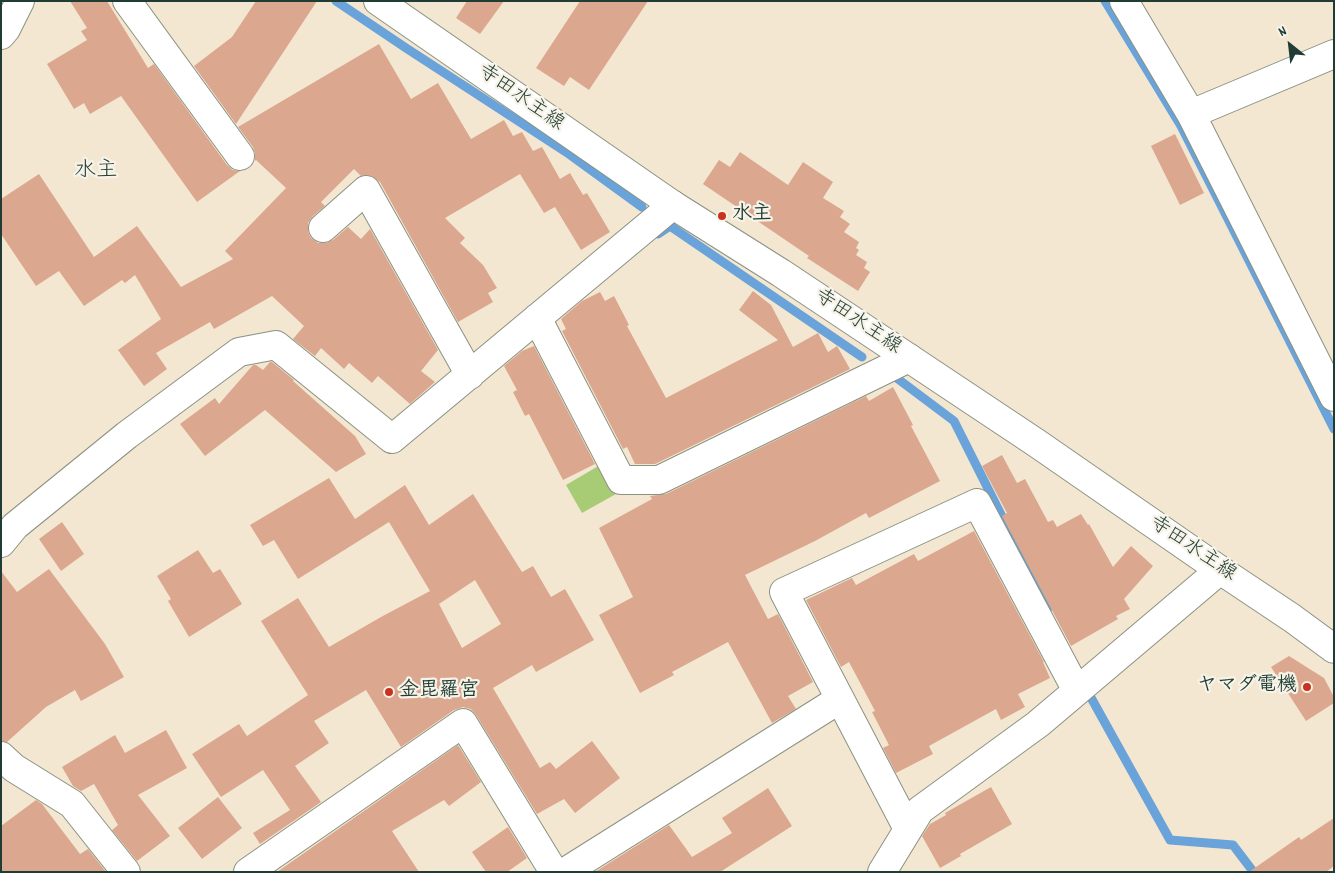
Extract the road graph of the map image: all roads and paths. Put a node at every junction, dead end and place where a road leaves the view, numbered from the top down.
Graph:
1 (20, 1) edge
2 (127, 1) edge
3 (378, 1) edge
4 (1124, 1) edge
5 (1, 35) edge
6 (1334, 54) edge
7 (1191, 114) junction
8 (240, 156) dead end
9 (674, 205) junction
10 (323, 228) dead end
11 (537, 318) junction
12 (909, 358) junction
13 (470, 375) junction
14 (1334, 397) edge
15 (1, 543) edge
16 (1220, 570) junction
17 (1334, 649) edge
18 (1077, 691) junction
19 (840, 699) junction
20 (1, 756) edge
21 (908, 829) junction
22 (126, 872) edge
23 (248, 872) edge
24 (554, 872) edge
25 (566, 872) edge
26 (882, 872) edge

1 - 5 street
2 - 8 street
3 - 9 street, 寺田水主線
4 - 7 street
6 - 7 street
7 - 14 street
9 - 11 street
9 - 12 street, 寺田水主線
10 - 13 street
11 - 12 street
11 - 13 street
12 - 16 street, 寺田水主線
13 - 15 street
16 - 17 street, 寺田水主線
16 - 18 street
18 - 19 street
18 - 21 street
19 - 21 street
19 - 25 street
20 - 22 street
21 - 26 street
23 - 24 street

